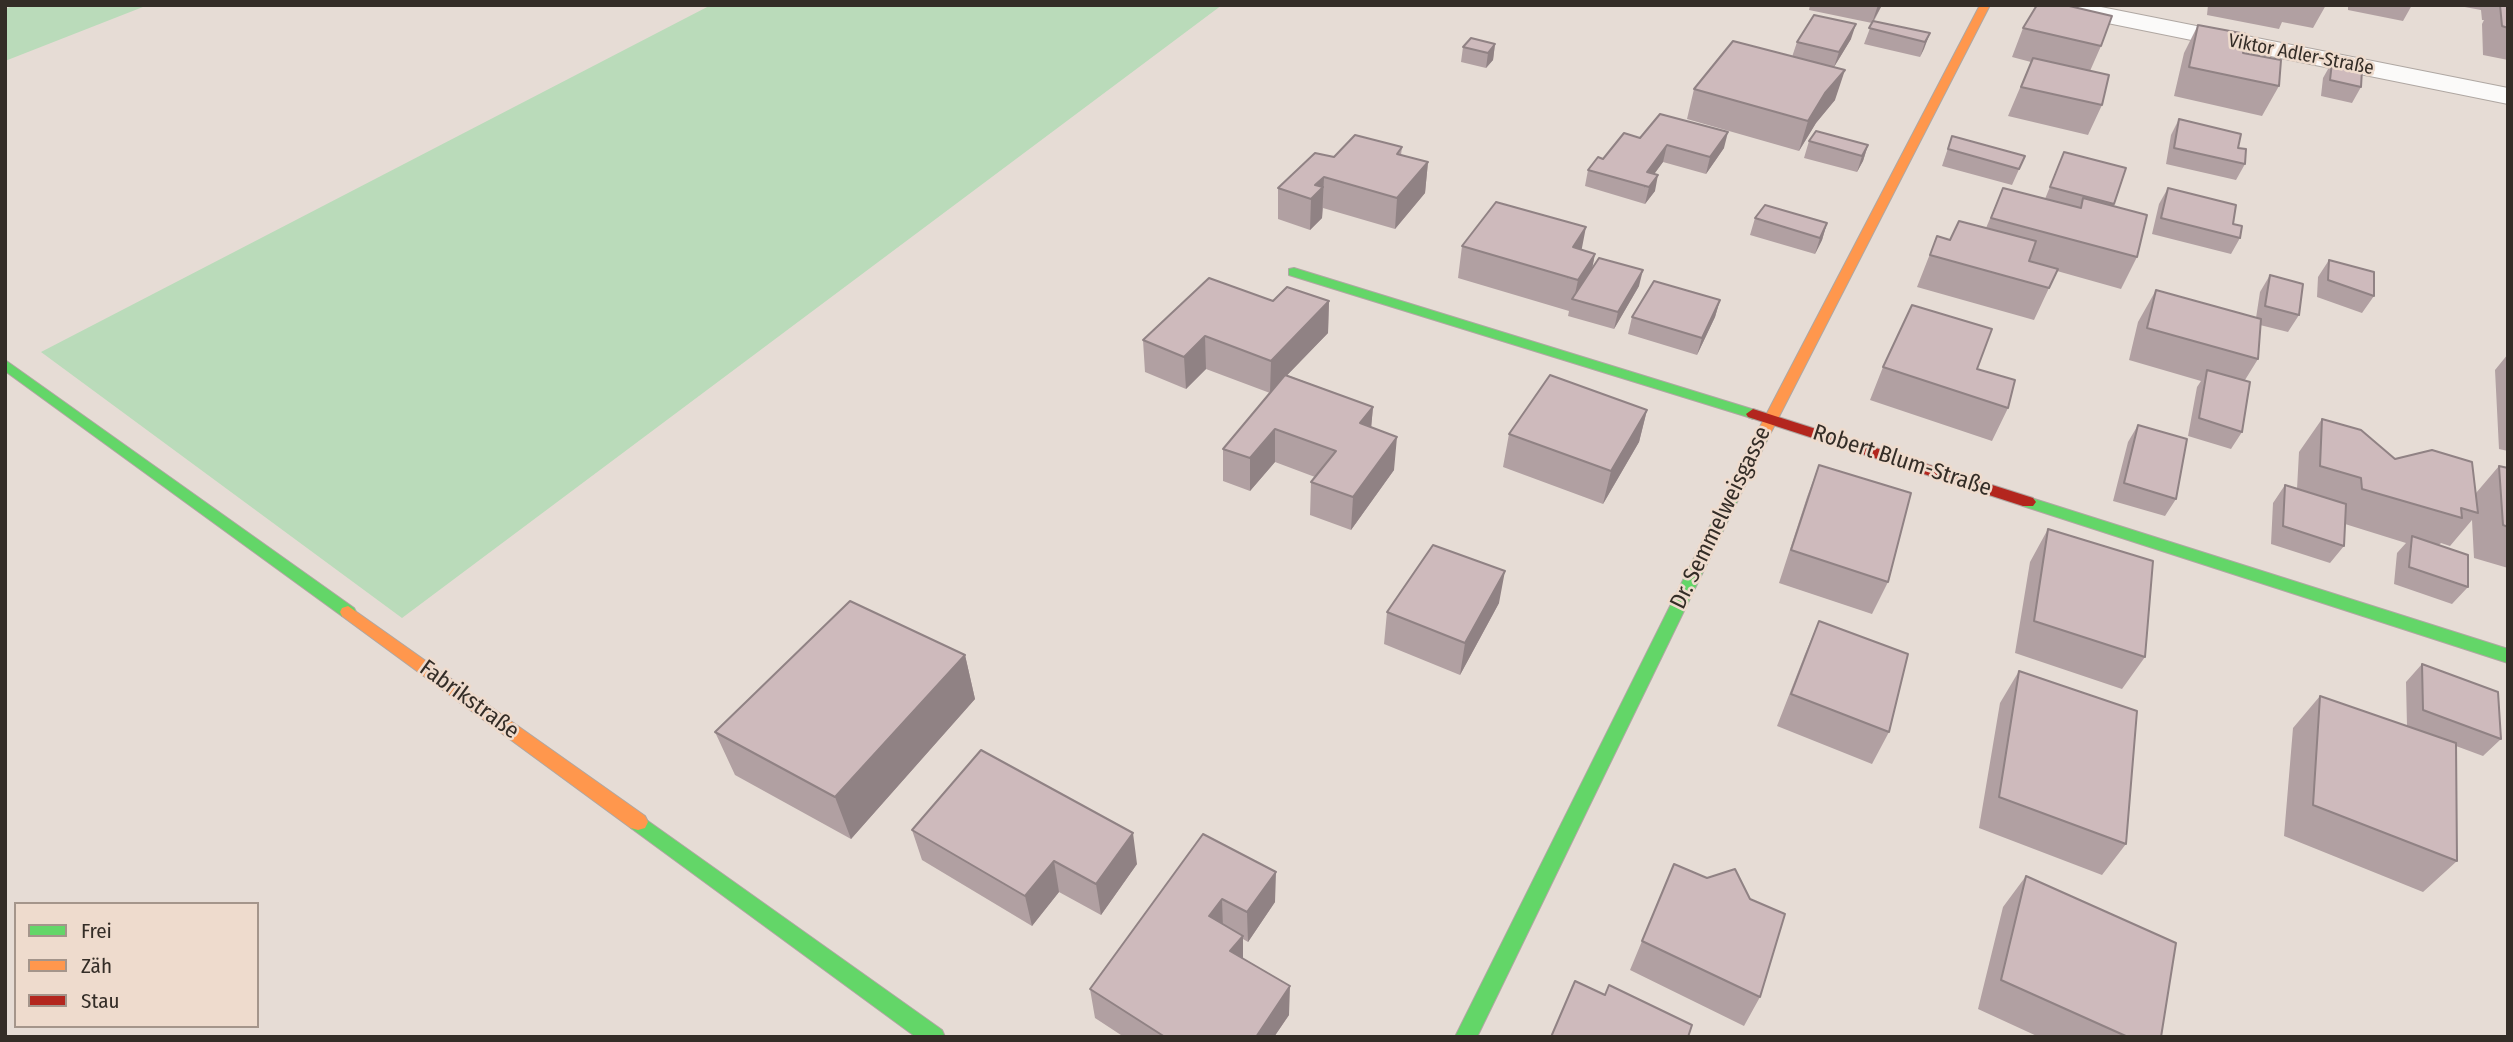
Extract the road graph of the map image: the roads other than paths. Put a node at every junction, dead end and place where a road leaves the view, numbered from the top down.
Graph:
1 (1985, 5) edge
2 (2053, 5) edge
3 (2508, 96) edge
4 (1294, 272) dead end
5 (5, 364) edge
6 (1770, 419) junction
7 (2508, 656) edge
8 (934, 1037) edge
9 (1466, 1037) edge

1 - 6 street, Dr. Semmelweisgasse
2 - 3 street, Viktor Adler-Straße
4 - 6 street, Robert Blum-Straße
5 - 8 street, Fabrikstraße
6 - 7 street, Robert Blum-Straße
6 - 9 street, Dr. Semmelweisgasse

